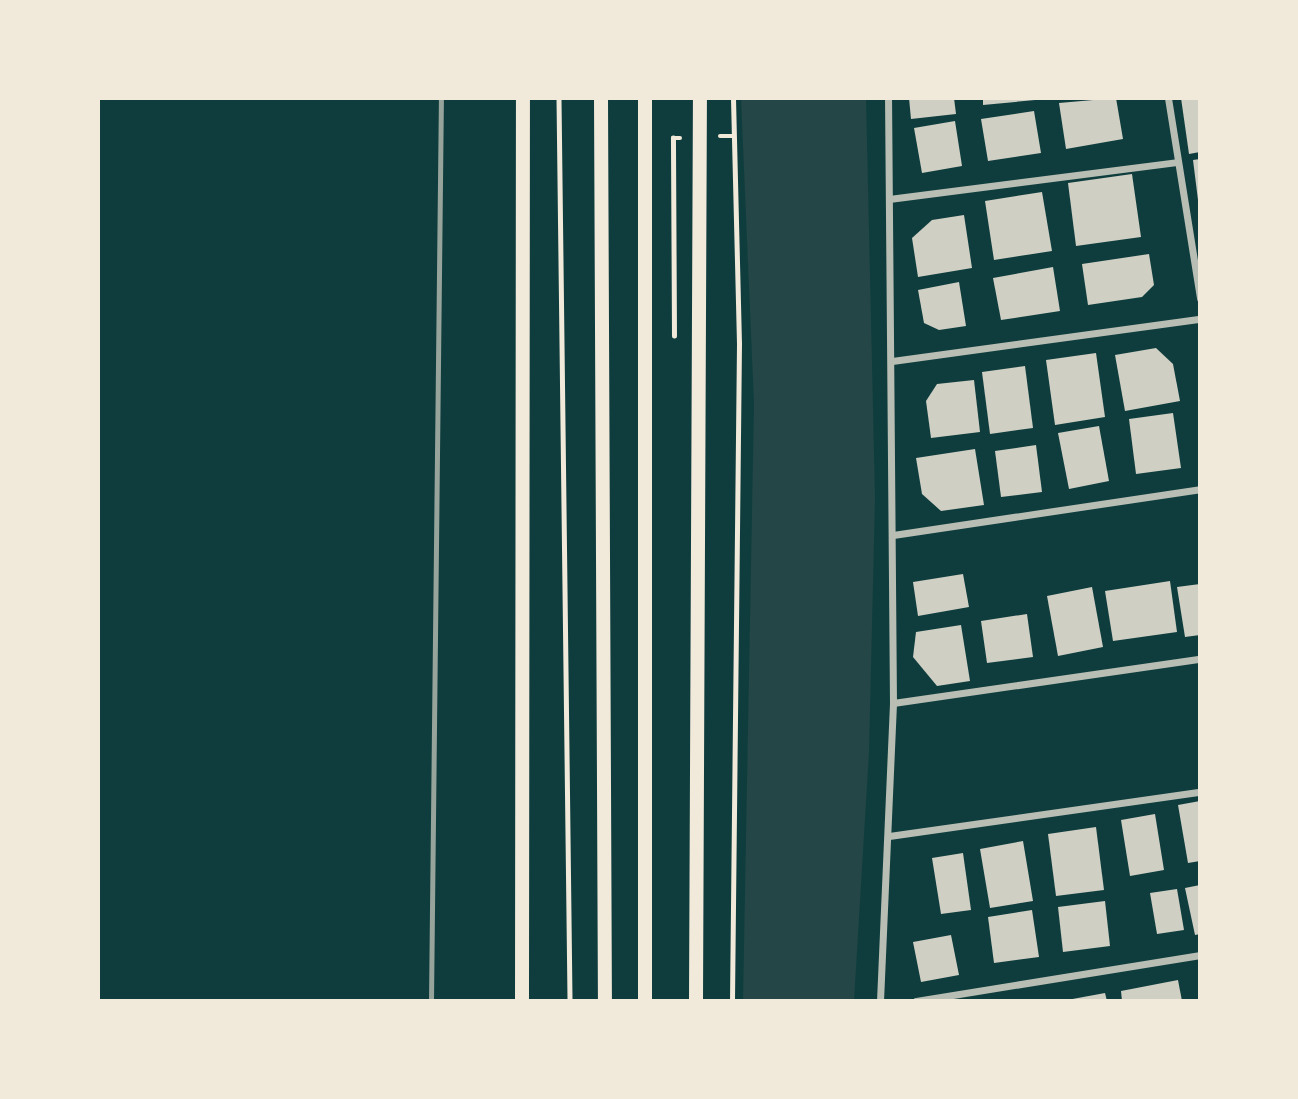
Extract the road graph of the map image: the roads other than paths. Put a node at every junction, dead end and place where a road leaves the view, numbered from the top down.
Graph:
1 (523, 98) edge
2 (601, 98) edge
3 (645, 98) edge
4 (700, 98) edge
5 (888, 98) edge
6 (1168, 98) edge
7 (1177, 162) junction
8 (889, 199) junction
9 (1200, 298) edge
10 (1200, 319) edge
11 (892, 361) junction
12 (1200, 489) edge
13 (893, 534) junction
14 (1200, 659) edge
15 (893, 704) junction
16 (1200, 792) edge
17 (889, 836) junction
18 (1200, 955) edge
19 (522, 1001) edge
20 (605, 1001) edge
21 (645, 1001) edge
22 (696, 1001) edge
23 (880, 1001) edge
24 (916, 1001) edge

1 - 19 main road
2 - 20 main road
3 - 21 main road
4 - 22 main road
5 - 8 street
6 - 7 street
7 - 8 street
7 - 9 street
8 - 11 street
10 - 11 street
11 - 13 street
12 - 13 street
13 - 15 street
14 - 15 street
15 - 17 street
16 - 17 street
17 - 23 street
18 - 24 street

